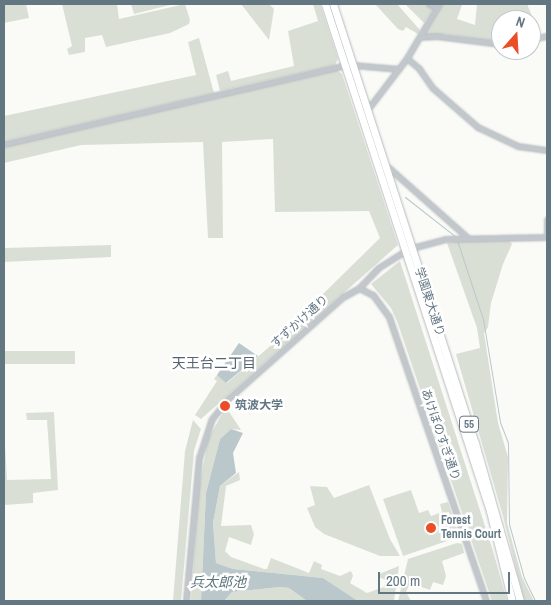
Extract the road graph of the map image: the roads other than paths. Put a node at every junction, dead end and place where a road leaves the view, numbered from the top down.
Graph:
1 (325, 4) edge
2 (333, 4) edge
3 (429, 4) edge
4 (438, 5) edge
5 (420, 37) junction
6 (491, 43) edge
7 (407, 58) junction
8 (349, 65) junction
9 (398, 69) junction
10 (368, 109) junction
11 (4, 144) edge
12 (547, 150) edge
13 (384, 164) junction
14 (547, 220) edge
15 (467, 237) junction
16 (547, 237) edge
17 (409, 249) junction
18 (359, 288) junction
19 (186, 601) edge
20 (486, 601) edge
21 (512, 601) edge
22 (520, 601) edge

1 - 8 main road, 学園東大通り / 55
2 - 8 main road, 学園東大通り / 55
3 - 4 street
4 - 5 street
5 - 6 street
5 - 7 street
7 - 9 street
7 - 12 street
8 - 9 street
8 - 10 main road, 学園東大通り / 55
8 - 11 street
8 - 17 main road, 学園東大通り / 55
9 - 10 street
10 - 13 main road, 学園東大通り / 55
13 - 15 street
13 - 17 main road, 学園東大通り / 55
14 - 16 street
15 - 16 street
15 - 17 street
17 - 18 street, すずかけ通り
17 - 21 main road, 学園東大通り / 55
17 - 22 main road, 学園東大通り / 55
18 - 19 street, すずかけ通り
18 - 20 street, あけぼのすぎ通り

